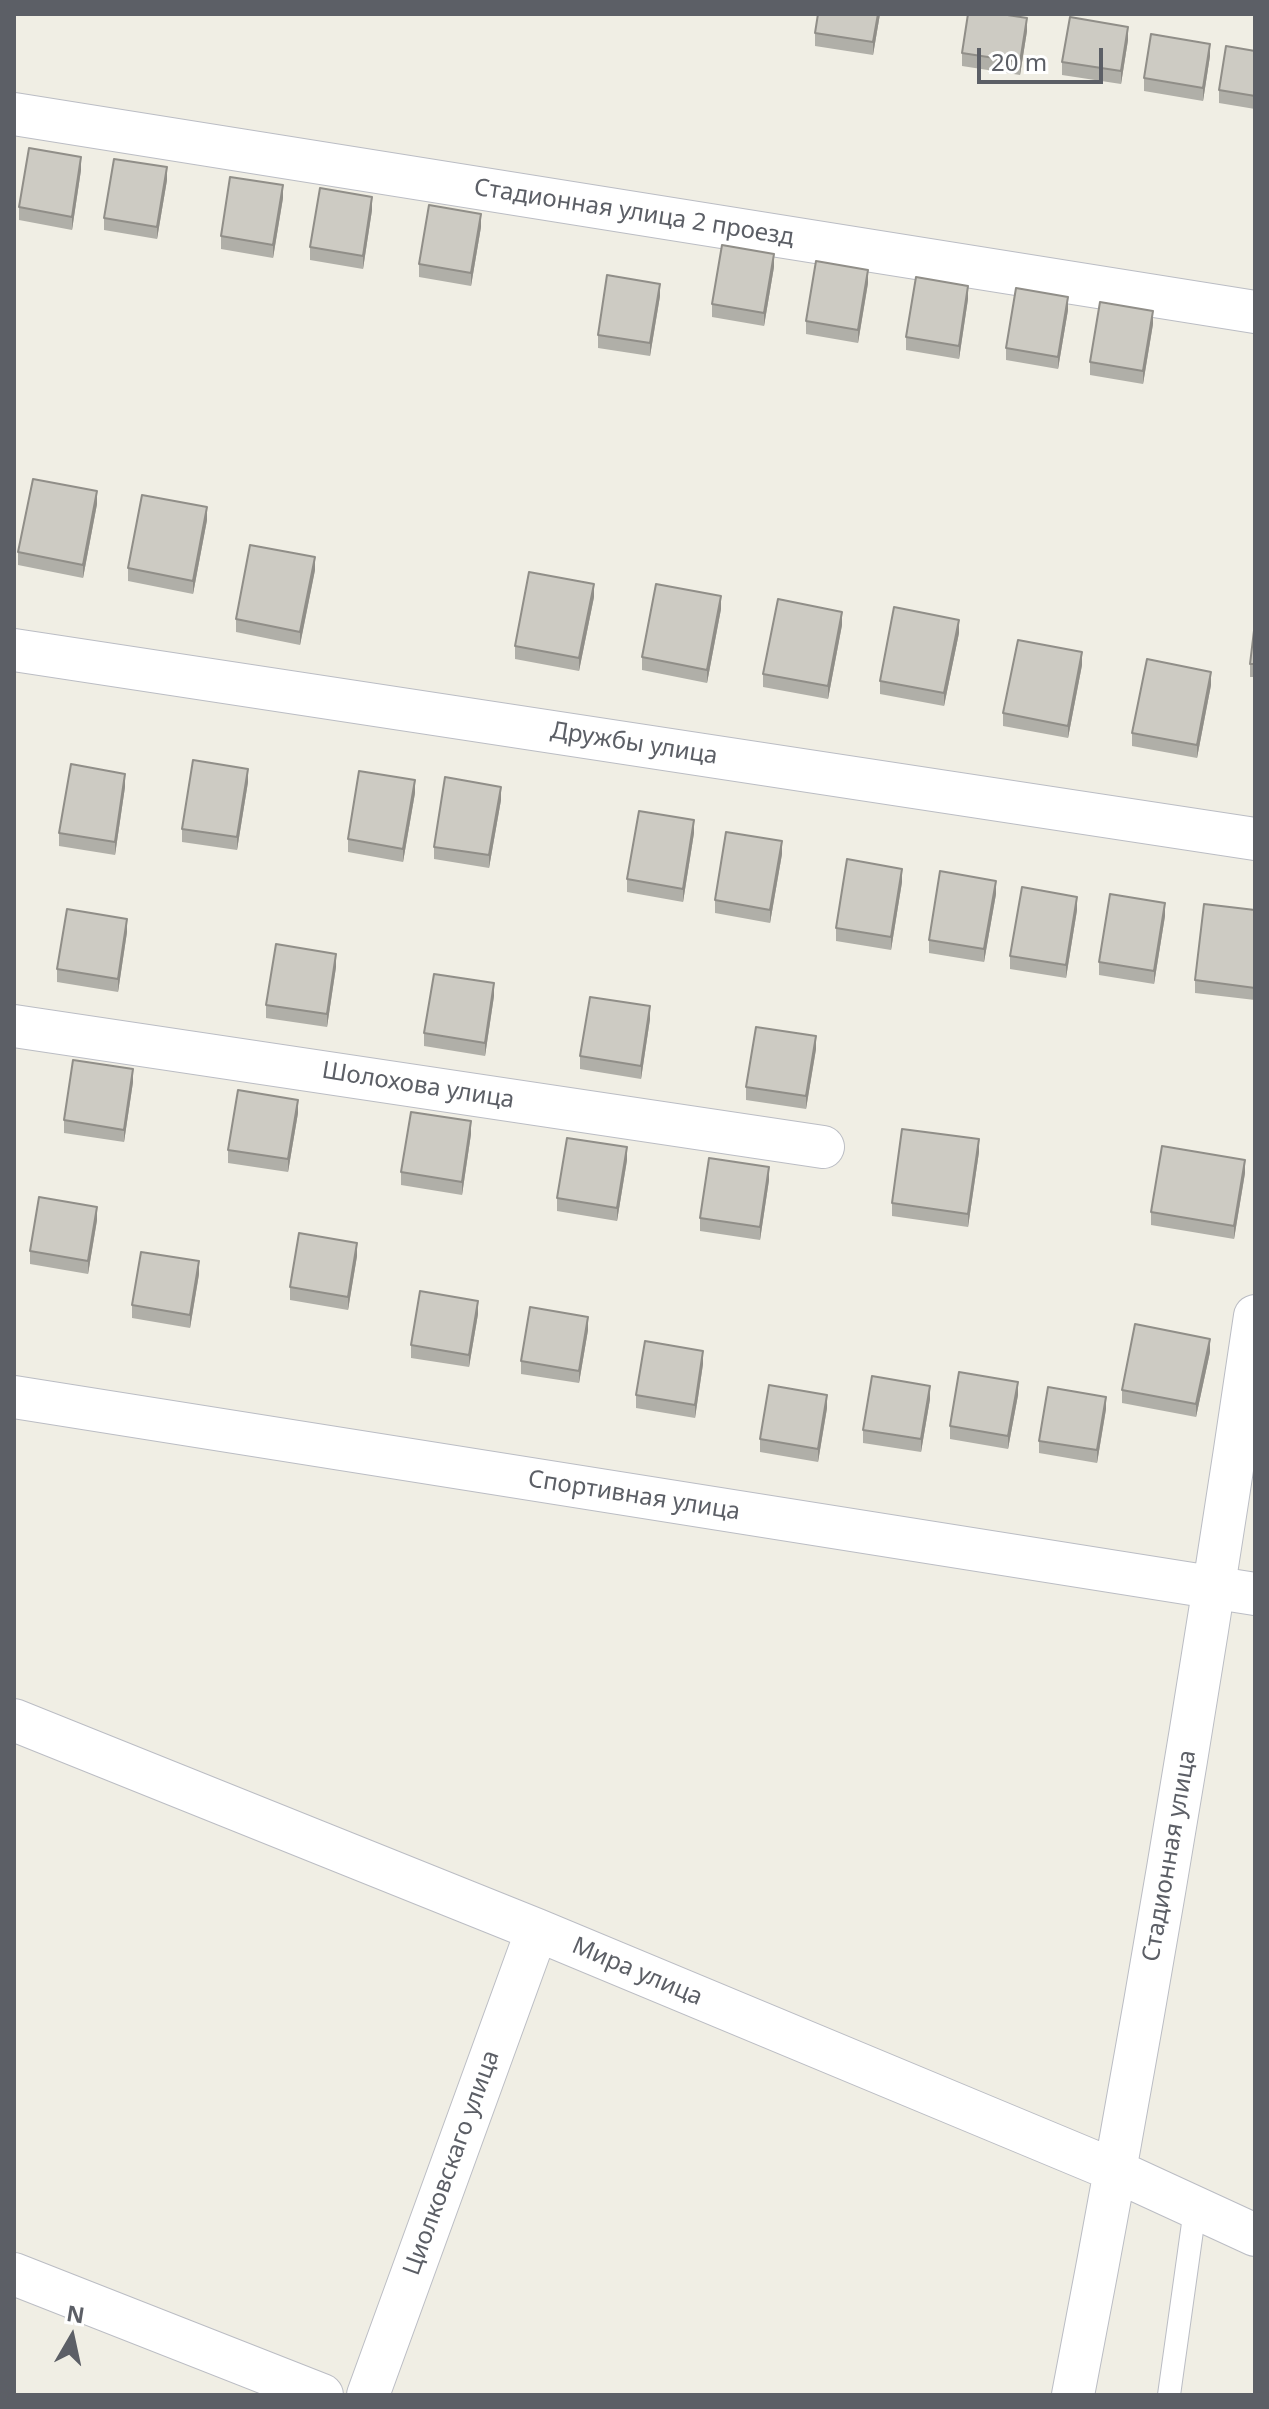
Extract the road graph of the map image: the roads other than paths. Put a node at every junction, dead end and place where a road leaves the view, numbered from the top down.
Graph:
1 (14, 114) edge
2 (1255, 312) edge
3 (14, 650) edge
4 (1255, 839) edge
5 (14, 1026) edge
6 (823, 1147) dead end
7 (1255, 1316) edge
8 (14, 1397) edge
9 (1235, 1592) edge
10 (14, 1720) edge
11 (537, 1930) junction
12 (1116, 2171) junction
13 (1195, 2209) junction
14 (1255, 2235) edge
15 (14, 2274) edge
16 (322, 2395) edge
17 (368, 2395) edge
18 (1073, 2395) edge
19 (1169, 2395) edge

1 - 2 street, Стадионная улица 2 проезд
3 - 4 street, Дружбы улица
5 - 6 street, Шолохова улица
7 - 9 street, Стадионная улица
8 - 9 street, Спортивная улица
9 - 12 street, Стадионная улица
10 - 11 street, Мира улица
11 - 12 street, Мира улица
11 - 17 street, Циолковскаго улица
12 - 13 street, Мира улица
12 - 18 street, Стадионная улица
13 - 14 street, Мира улица
13 - 19 lane
15 - 16 street

